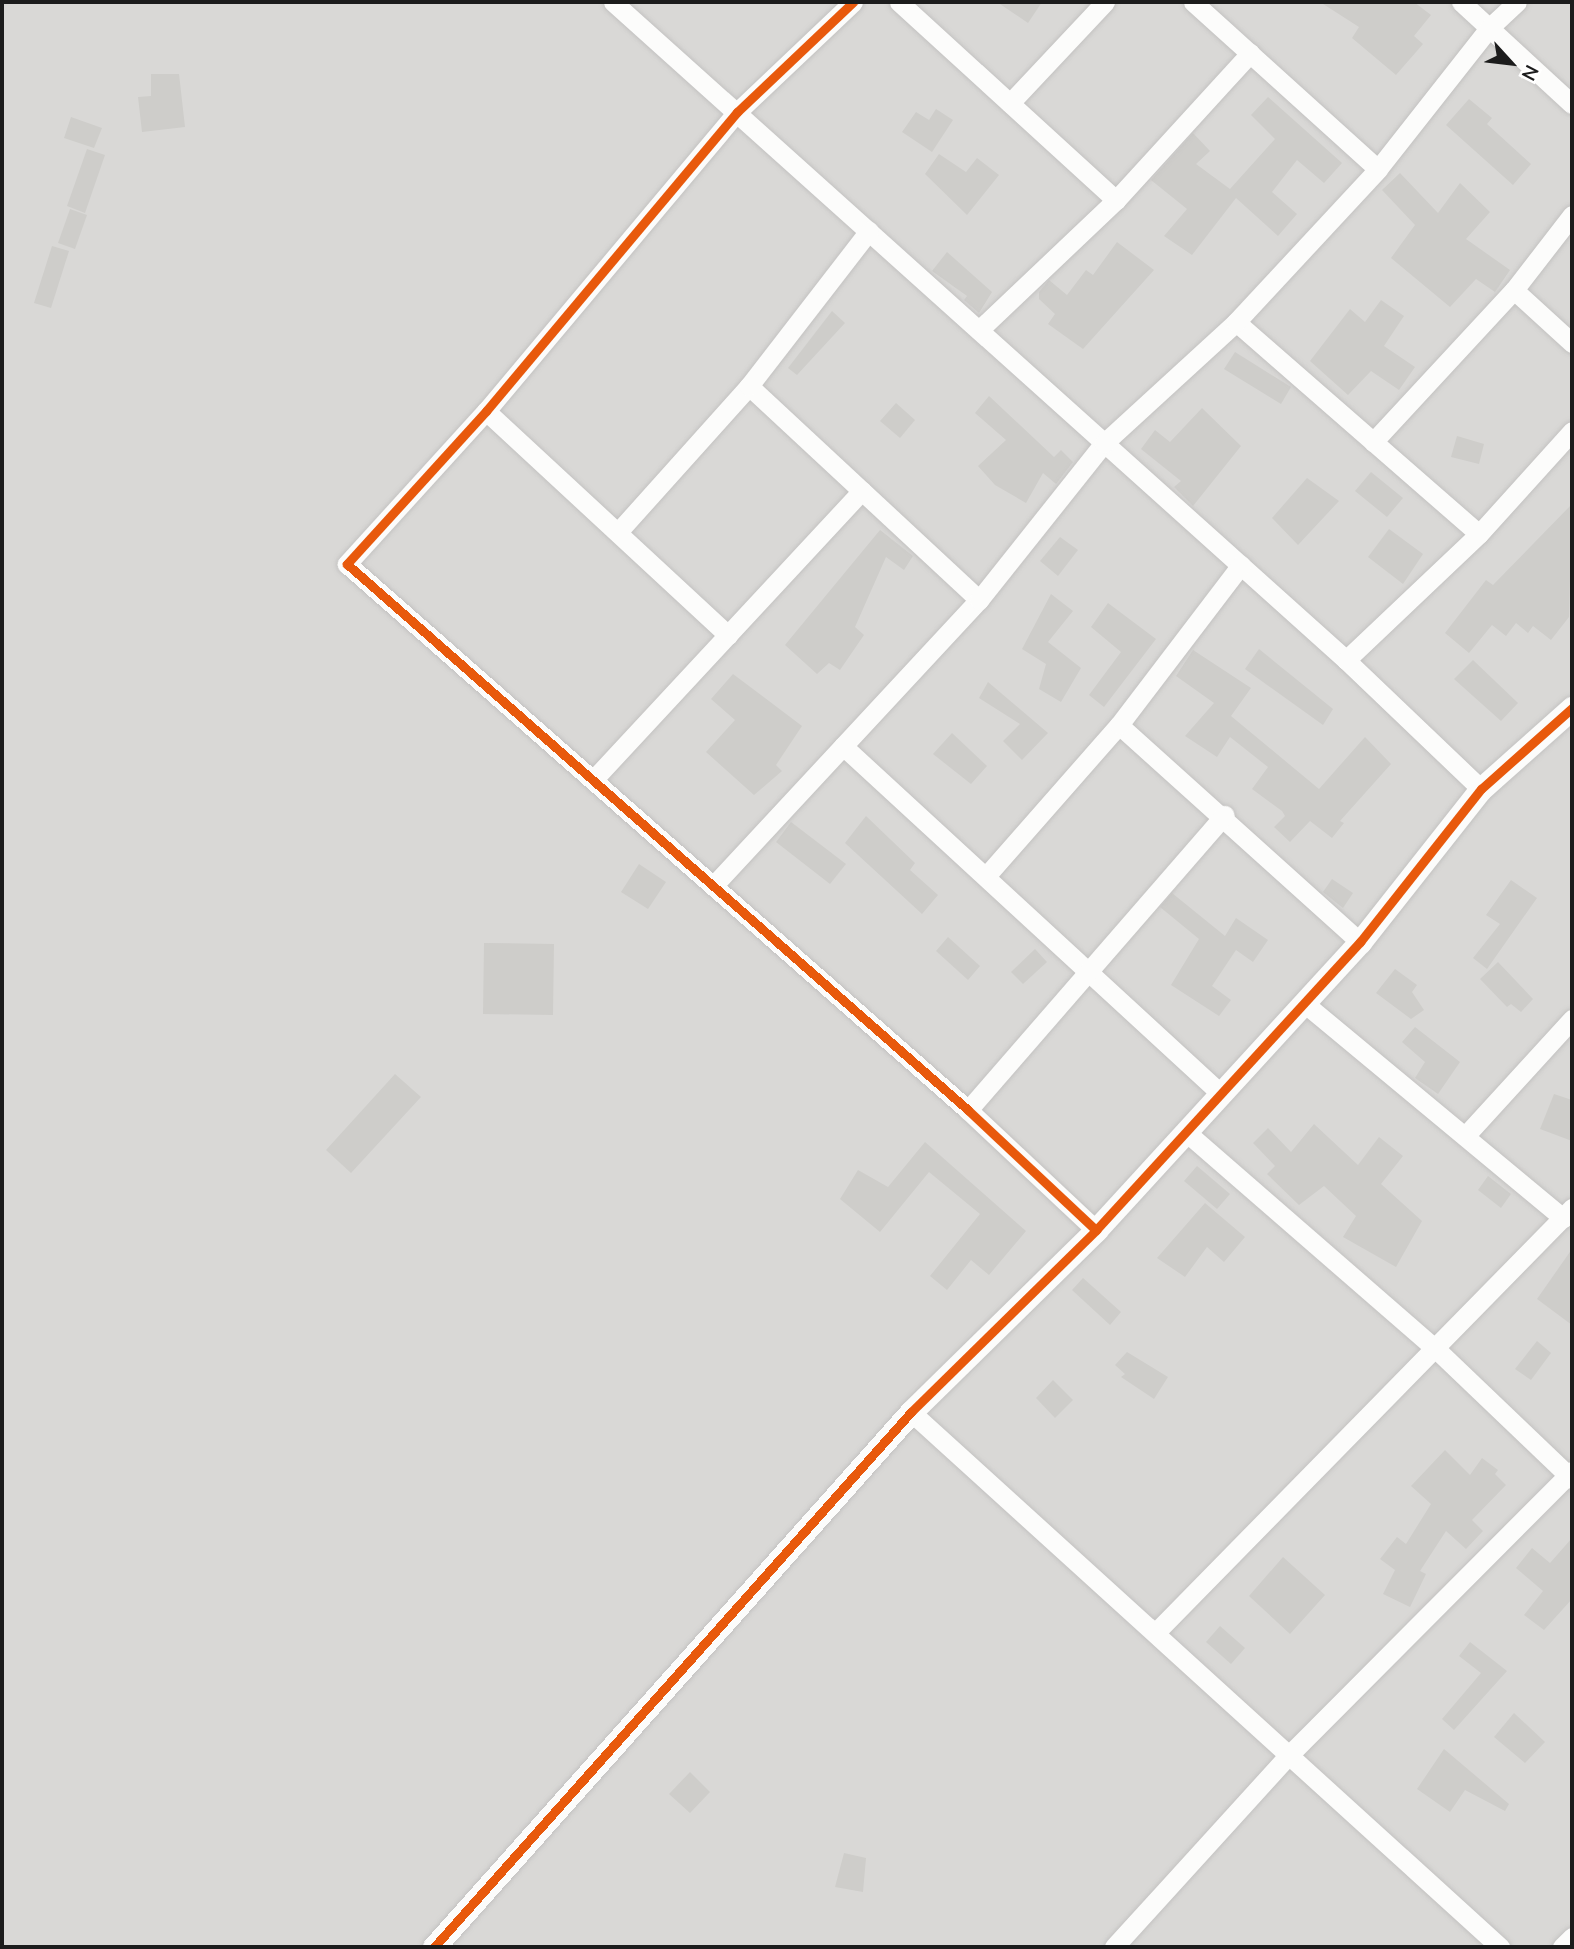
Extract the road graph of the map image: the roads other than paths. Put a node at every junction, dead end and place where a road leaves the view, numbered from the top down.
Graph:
1 (613, 2) edge
2 (853, 2) edge
3 (899, 2) edge
4 (1105, 2) edge
5 (1193, 2) edge
6 (1461, 2) edge
7 (1517, 2) edge
8 (1489, 28) junction
9 (1250, 53) junction
10 (1010, 103) junction
11 (1572, 104) edge
12 (737, 113) junction
13 (1378, 169) junction
14 (1116, 200) junction
15 (1572, 215) edge
16 (869, 231) junction
17 (1514, 290) junction
18 (1236, 322) junction
19 (979, 330) junction
20 (1572, 343) edge
21 (749, 386) junction
22 (486, 411) junction
23 (1572, 431) edge
24 (1373, 442) junction
25 (1104, 443) junction
26 (862, 491) junction
27 (618, 532) junction
28 (1479, 534) junction
29 (1241, 565) junction
30 (979, 600) junction
31 (728, 635) junction
32 (1346, 660) junction
33 (1572, 708) edge
34 (1119, 725) junction
35 (843, 746) junction
36 (593, 780) junction
37 (1481, 789) junction
38 (1224, 815) junction
39 (987, 875) junction
40 (713, 886) junction
41 (1360, 942) junction
42 (1090, 969) junction
43 (1304, 1003) junction
44 (1572, 1019) edge
45 (1221, 1094) junction
46 (968, 1110) junction
47 (1186, 1132) junction
48 (1466, 1135) junction
49 (1568, 1213) edge
50 (1096, 1230) junction
51 (1438, 1351) junction
52 (911, 1412) junction
53 (1571, 1475) edge
54 (1157, 1631) junction
55 (1286, 1758) junction
56 (1572, 1937) edge
57 (434, 1947) edge
58 (1114, 1947) edge
59 (1500, 1947) edge
60 (1562, 1947) edge

1 - 12 street
2 - 12 street
3 - 10 street
4 - 10 street
5 - 9 street
6 - 8 street
7 - 8 street
8 - 11 street
8 - 13 street
9 - 13 street
9 - 14 street
10 - 14 street
12 - 16 street
12 - 22 street
13 - 18 street
14 - 19 street
15 - 17 street
16 - 19 street
16 - 21 street
17 - 20 street
17 - 24 street
18 - 24 street
18 - 25 street
19 - 25 street
21 - 26 street
21 - 27 street
22 - 27 street
22 - 36 street
23 - 28 street
24 - 28 street
25 - 29 street
25 - 30 street
26 - 30 street
26 - 31 street
27 - 31 street
28 - 32 street
29 - 32 street
29 - 34 street
30 - 35 street
31 - 36 street
32 - 37 street
33 - 37 street
34 - 38 street
34 - 39 street
35 - 39 street
35 - 40 street
36 - 40 street
37 - 41 street
38 - 41 street
38 - 42 street
39 - 42 street
40 - 46 street
41 - 43 street
42 - 45 street
42 - 46 street
43 - 45 street
43 - 48 street
44 - 48 street
45 - 47 street
46 - 50 street
47 - 50 street
47 - 51 street
48 - 49 street
49 - 51 street
50 - 52 street
51 - 53 street
51 - 54 street
52 - 54 street
52 - 57 street
53 - 55 street
54 - 55 street
55 - 58 street
55 - 59 street
56 - 60 street

